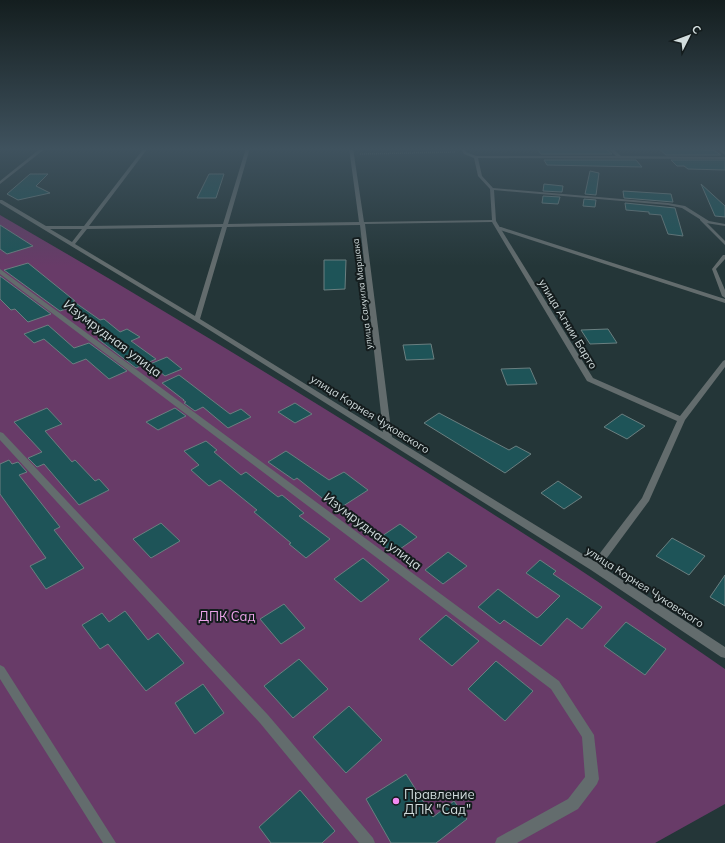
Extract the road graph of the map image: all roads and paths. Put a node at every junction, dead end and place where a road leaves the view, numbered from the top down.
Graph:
1 (116, 187) edge
2 (236, 187) edge
3 (357, 187) edge
4 (492, 189) joint
5 (0, 201) edge
6 (701, 219) junction
7 (494, 221) junction
8 (362, 223) junction
9 (225, 225) junction
10 (725, 225) edge
11 (86, 227) junction
12 (43, 228) junction
13 (499, 228) junction
14 (725, 244) edge
15 (72, 245) junction
16 (725, 256) edge
17 (0, 271) edge
18 (718, 278) junction
19 (725, 280) edge
20 (725, 296) edge
21 (725, 301) edge
22 (197, 320) junction
23 (725, 362) edge
24 (681, 420) junction
25 (0, 435) edge
26 (388, 438) junction
27 (595, 566) junction
28 (725, 653) edge
29 (0, 670) edge
30 (110, 843) edge
31 (368, 843) edge
32 (502, 843) edge

1 - 11 street
2 - 9 street
3 - 8 street, улица Самуила Маршака
4 - 6 street
4 - 7 street
5 - 12 street, улица Корнея Чуковского
6 - 10 street
6 - 14 lane
7 - 8 street
7 - 13 street, улица Агнии Барто
8 - 9 street
8 - 26 street, улица Самуила Маршака
9 - 11 street
9 - 22 street
11 - 12 street
11 - 15 street
12 - 15 street, улица Корнея Чуковского
13 - 21 lane
13 - 24 street, улица Агнии Барто
15 - 22 street, улица Корнея Чуковского
16 - 18 lane
17 - 32 street, Изумрудная улица
18 - 19 lane
18 - 20 lane
22 - 26 street, улица Корнея Чуковского
23 - 24 street
24 - 27 street
25 - 31 street
26 - 27 street, улица Корнея Чуковского
27 - 28 street, улица Корнея Чуковского
29 - 30 lane

